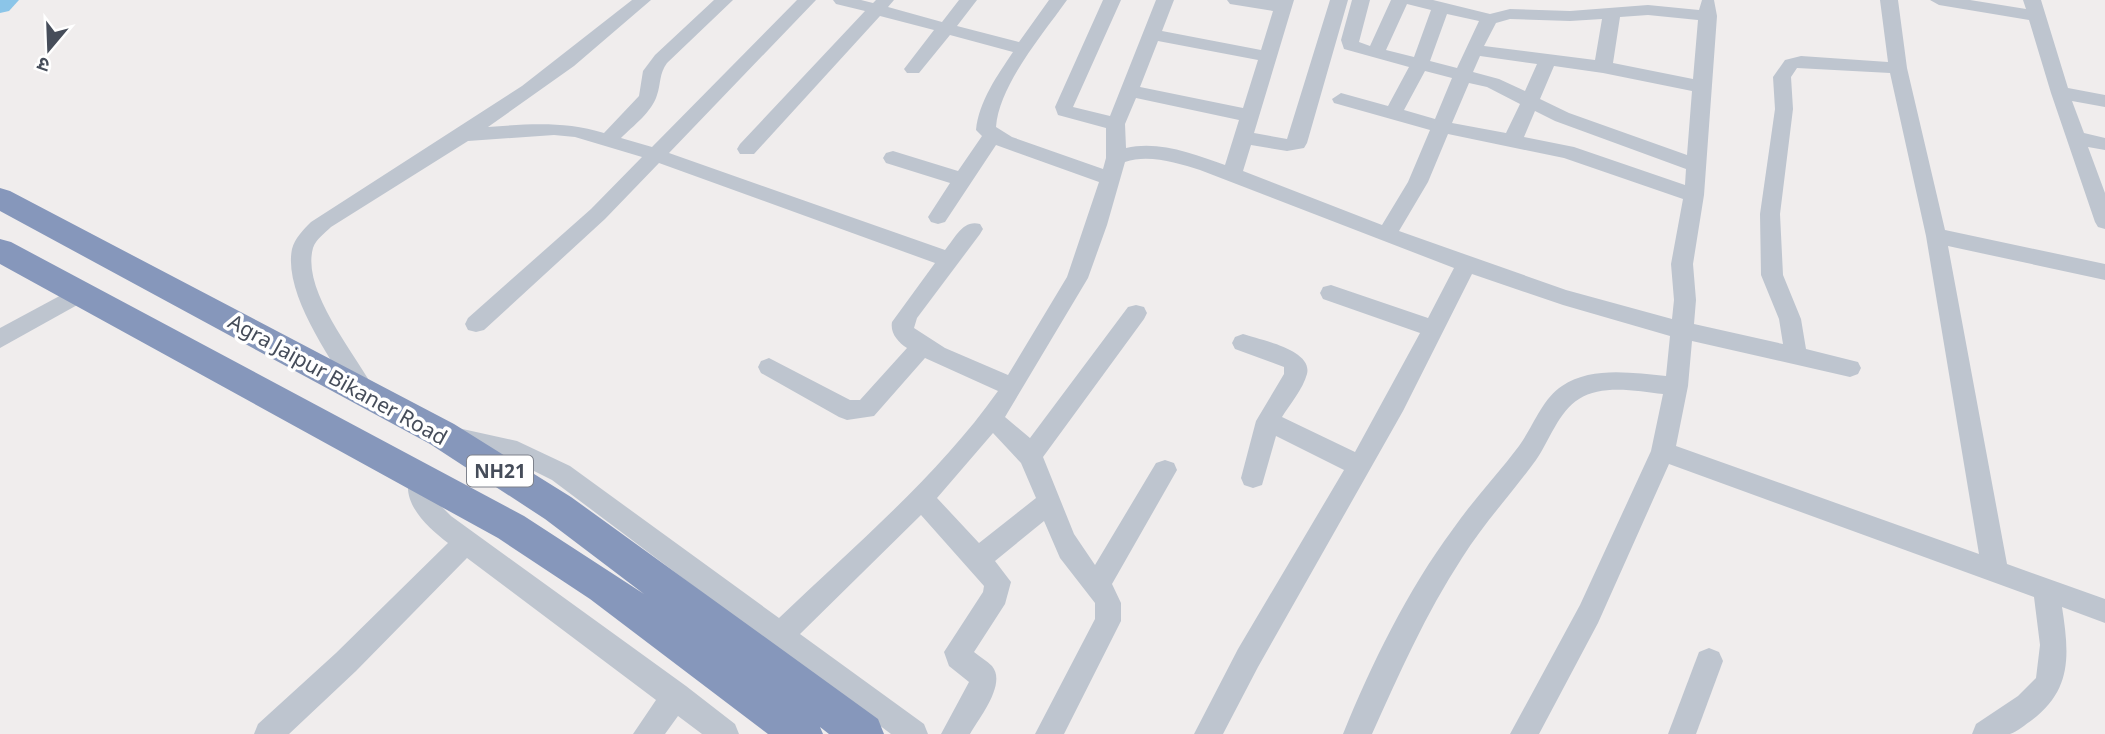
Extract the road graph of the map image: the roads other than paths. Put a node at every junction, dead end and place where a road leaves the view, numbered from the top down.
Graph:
1 (642, 0) edge
2 (724, 0) edge
3 (807, 0) edge
4 (842, 0) edge
5 (968, 0) edge
6 (1058, 0) edge
7 (1112, 0) edge
8 (1166, 0) edge
9 (1236, 0) edge
10 (1339, 0) edge
11 (1361, 0) edge
12 (1400, 0) edge
13 (1412, 0) edge
14 (1478, 0) edge
15 (1889, 0) edge
16 (1939, 0) edge
17 (881, 4) edge
18 (1284, 4) edge
19 (1647, 5) edge
20 (1441, 7) junction
21 (1542, 7) edge
22 (1708, 8) edge
23 (2035, 8) edge
24 (1612, 12) junction
25 (1495, 18) junction
26 (947, 28) junction
27 (1151, 34) junction
28 (1023, 49) junction
29 (1473, 50) junction
30 (1376, 53) junction
31 (1266, 56) junction
32 (1549, 58) junction
33 (1420, 64) junction
34 (1603, 67) junction
35 (1898, 68) junction
36 (913, 69) dead end
37 (1463, 74) junction
38 (1703, 87) junction
39 (1128, 90) junction
40 (2060, 93) junction
41 (1341, 99) dead end
42 (1529, 100) junction
43 (2105, 101) edge
44 (1393, 114) junction
45 (1250, 116) junction
46 (1116, 124) junction
47 (1442, 127) junction
48 (463, 135) junction
49 (992, 136) junction
50 (1244, 137) junction
51 (2076, 138) junction
52 (608, 140) junction
53 (1513, 140) junction
54 (2105, 144) edge
55 (747, 149) dead end
56 (653, 154) junction
57 (893, 158) dead end
58 (1696, 166) junction
59 (1112, 168) junction
60 (1232, 174) junction
61 (963, 180) junction
62 (2100, 189) edge
63 (1693, 195) junction
64 (0, 198) edge
65 (938, 217) dead end
66 (2105, 222) edge
67 (974, 229) dead end
68 (1387, 234) junction
69 (1936, 236) junction
70 (0, 250) edge
71 (950, 260) junction
72 (1466, 265) junction
73 (2105, 272) edge
74 (72, 288) junction
75 (1331, 293) dead end
76 (1136, 313) dead end
77 (476, 324) dead end
78 (1434, 329) junction
79 (1681, 330) junction
80 (0, 339) edge
81 (1243, 343) dead end
82 (922, 347) junction
83 (1796, 355) junction
84 (769, 367) dead end
85 (1850, 368) dead end
86 (1676, 386) junction
87 (1013, 387) junction
88 (363, 391) junction
89 (991, 419) junction
90 (1268, 421) junction
91 (1663, 451) junction
92 (1030, 456) junction
93 (1360, 466) junction
94 (1165, 470) dead end
95 (421, 477) junction
96 (1253, 478) dead end
97 (921, 498) junction
98 (1050, 502) junction
99 (465, 543) junction
100 (979, 558) junction
101 (1995, 569) junction
102 (1097, 586) junction
103 (2046, 589) junction
104 (2104, 618) edge
105 (770, 646) junction
106 (1709, 661) dead end
107 (676, 696) junction
108 (268, 734) edge
109 (647, 734) edge
110 (725, 734) edge
111 (802, 734) edge
112 (863, 734) edge
113 (914, 734) edge
114 (955, 734) edge
115 (1049, 734) edge
116 (1208, 734) edge
117 (1357, 734) edge
118 (1524, 734) edge
119 (1682, 734) edge
120 (1986, 734) edge

1 - 48 street
2 - 52 street
3 - 56 street
4 - 17 street
5 - 26 street
6 - 28 street
7 - 46 street
8 - 27 street
9 - 18 street
10 - 50 street
11 - 30 street
12 - 30 street
13 - 20 street
14 - 25 street
15 - 35 street
16 - 23 street
17 - 26 street
17 - 55 street
18 - 31 street
19 - 22 street
19 - 24 street
20 - 25 street
20 - 33 street
21 - 24 street
21 - 25 street
22 - 38 street
23 - 40 street
24 - 34 street
25 - 29 street
26 - 28 street
26 - 36 street
27 - 31 street
27 - 39 street
28 - 49 street
29 - 32 street
29 - 37 street
30 - 33 street
31 - 45 street
32 - 34 street
32 - 42 street
33 - 37 street
33 - 44 street
34 - 38 street
35 - 69 street
35 - 83 street
37 - 42 street
37 - 47 street
38 - 58 street
39 - 45 street
39 - 46 street
40 - 43 street
40 - 51 street
41 - 44 street
42 - 53 street
42 - 58 street
44 - 47 street
45 - 50 street
46 - 59 street
47 - 53 street
47 - 68 street
48 - 52 street
48 - 88 street
49 - 59 street
49 - 61 street
50 - 60 street
51 - 54 street
51 - 62 street
52 - 56 street
53 - 63 street
56 - 71 street
56 - 77 street
57 - 61 street
58 - 63 street
59 - 60 street
59 - 87 street
60 - 68 street
61 - 65 street
62 - 66 street
63 - 79 street
64 - 88 highway, Agra Jaipur Bikaner Road / NH21
67 - 71 street
68 - 72 street
69 - 73 street
69 - 101 street
70 - 74 highway, NH21
71 - 82 street
72 - 78 street
72 - 79 street
74 - 80 street
74 - 95 highway, NH21
75 - 78 street
76 - 92 street
78 - 93 street
79 - 83 street
79 - 86 street
81 - 90 street
82 - 84 street
82 - 87 street
83 - 85 street
86 - 91 street
86 - 117 street
87 - 89 street
88 - 105 highway, Agra Jaipur Bikaner Road / NH21
89 - 92 street
89 - 97 street
90 - 93 street
90 - 96 street
91 - 101 street
91 - 118 street
92 - 98 street
93 - 116 street
94 - 102 street
95 - 99 street
95 - 111 highway, NH21
97 - 100 street
97 - 105 street
98 - 100 street
98 - 102 street
99 - 107 street
99 - 108 street
100 - 114 street
101 - 103 street
102 - 115 street
103 - 104 street
103 - 120 street
105 - 112 highway, Agra Jaipur Bikaner Road / NH21
105 - 113 street
106 - 119 street
107 - 109 street
107 - 110 street

